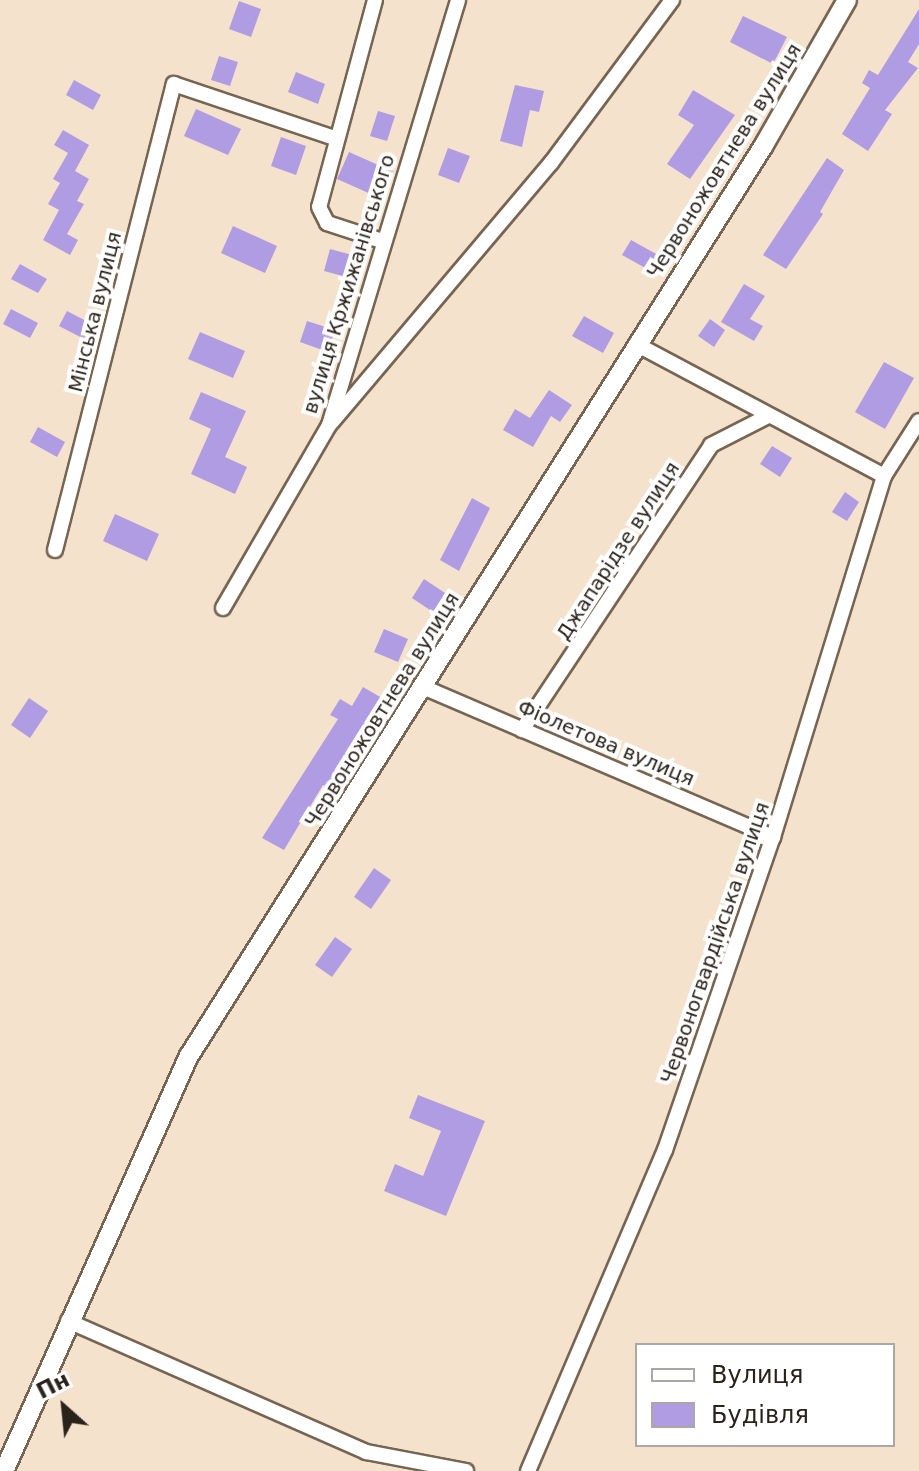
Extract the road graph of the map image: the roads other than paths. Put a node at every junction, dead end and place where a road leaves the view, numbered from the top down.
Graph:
1 (375, 0) edge
2 (458, 0) edge
3 (672, 0) edge
4 (847, 0) edge
5 (334, 138) junction
6 (382, 241) junction
7 (636, 344) junction
8 (766, 417) junction
9 (919, 421) edge
10 (329, 425) junction
11 (884, 476) junction
12 (55, 550) dead end
13 (223, 608) dead end
14 (423, 687) junction
15 (522, 730) junction
16 (773, 837) junction
17 (68, 1321) junction
18 (4, 1471) edge
19 (466, 1471) edge
20 (528, 1471) edge

1 - 5 street
2 - 6 street, вулиця Кржижанівського
3 - 10 street
4 - 7 street, Червоножовтнева вулиця
5 - 6 street
5 - 12 street, Мінська вулиця
6 - 10 street, вулиця Кржижанівського
7 - 8 street
7 - 14 street, Червоножовтнева вулиця
8 - 11 street
8 - 15 street, Джапарідзе вулиця
9 - 11 street, Червоногвардійська вулиця
10 - 13 street, вулиця Кржижанівського
11 - 16 street, Червоногвардійська вулиця
14 - 15 street, Фіолетова вулиця
14 - 17 street, Червоножовтнева вулиця
15 - 16 street, Фіолетова вулиця
16 - 20 street, Червоногвардійська вулиця
17 - 18 street, Червоножовтнева вулиця
17 - 19 street

